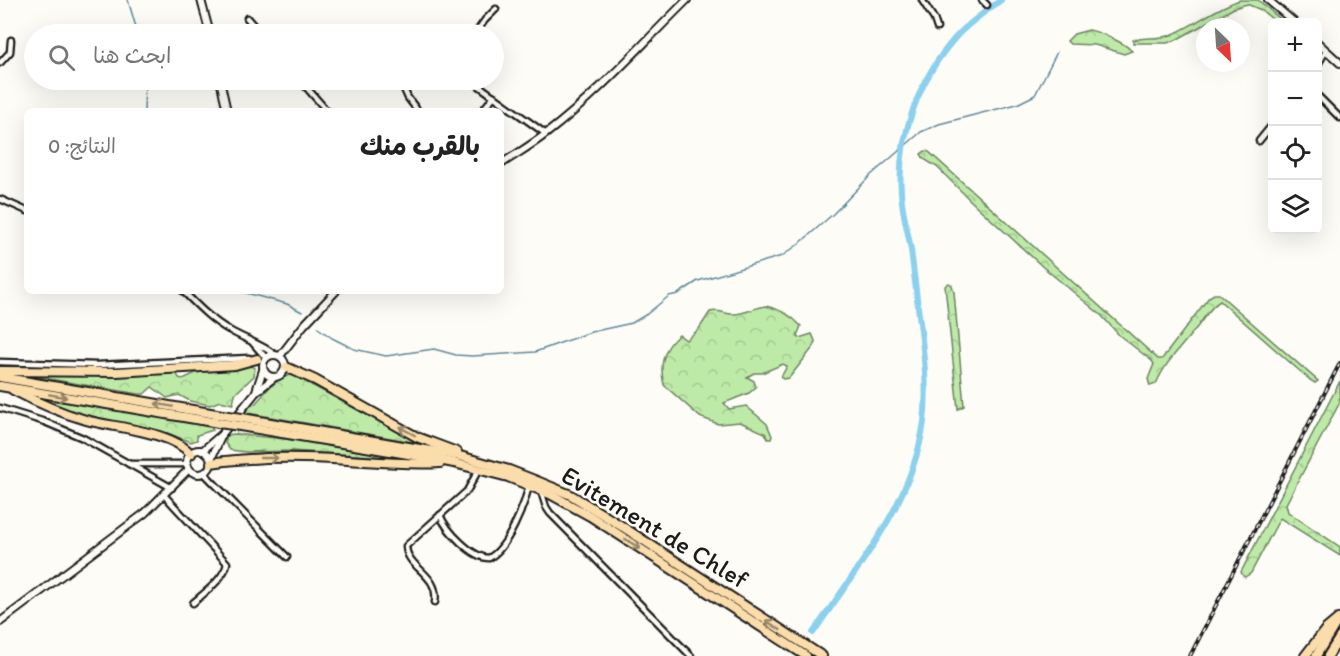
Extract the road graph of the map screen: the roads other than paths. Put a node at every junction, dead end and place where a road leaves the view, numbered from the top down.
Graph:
1 (201, 0) edge
2 (687, 0) edge
3 (922, 0) edge
4 (982, 0) edge
5 (1268, 0) edge
6 (987, 5) dead end
7 (496, 9) dead end
8 (246, 18) dead end
9 (1289, 18) edge
10 (207, 24) edge
11 (252, 24) edge
12 (482, 24) edge
13 (937, 28) dead end
14 (11, 40) dead end
15 (1322, 47) edge
16 (1326, 51) junction
17 (1322, 57) edge
18 (0, 63) edge
19 (1340, 63) edge
20 (222, 90) edge
21 (309, 90) edge
22 (404, 90) edge
23 (486, 90) edge
24 (495, 96) junction
25 (1322, 101) edge
26 (226, 108) edge
27 (324, 108) edge
28 (416, 108) edge
29 (485, 108) edge
30 (1340, 118) edge
31 (1271, 126) edge
32 (546, 134) junction
33 (1259, 141) dead end
34 (504, 162) edge
35 (0, 199) edge
36 (24, 210) edge
37 (186, 294) edge
38 (332, 294) edge
39 (253, 344) junction
40 (277, 355) junction
41 (262, 361) junction
42 (0, 362) edge
43 (285, 367) junction
44 (0, 372) edge
45 (0, 377) edge
46 (275, 377) junction
47 (3, 386) edge
48 (256, 392) junction
49 (0, 408) edge
50 (220, 419) junction
51 (241, 422) junction
52 (222, 434) junction
53 (202, 451) junction
54 (191, 454) junction
55 (211, 461) junction
56 (454, 463) junction
57 (126, 464) junction
58 (480, 465) junction
59 (188, 467) junction
60 (204, 473) junction
61 (530, 486) junction
62 (172, 488) junction
63 (541, 491) junction
64 (164, 495) junction
65 (440, 515) junction
66 (287, 557) dead end
67 (435, 602) dead end
68 (193, 603) dead end
69 (1339, 617) edge
70 (0, 622) edge
71 (1340, 637) edge
72 (691, 656) edge
73 (806, 656) edge
74 (822, 656) edge
75 (1305, 656) edge
76 (1316, 656) edge
77 (1328, 656) edge

1 - 10 main road
2 - 32 main road
3 - 13 street
4 - 6 street
5 - 9 main road
7 - 12 street
8 - 11 street
14 - 18 street
15 - 16 main road
16 - 17 street
16 - 19 main road
20 - 26 main road
21 - 27 street
22 - 28 street
23 - 24 street
24 - 29 street
24 - 32 street
25 - 30 street
31 - 33 street
32 - 34 main road
35 - 36 street
37 - 39 street
38 - 40 main road
39 - 40 street
39 - 41 street
40 - 41 main road
40 - 43 main road
41 - 42 street
41 - 44 highway
41 - 46 main road
41 - 48 main road
43 - 46 main road
58 -> 43 highway
50 -> 45 highway
46 - 48 main road
47 -> 50 highway
47 - 54 highway
48 - 52 main road
49 - 57 street
50 - 51 highway, bridge
51 - 56 highway, Evitement de Chlef
51 - 58 highway, Evitement de Chlef
52 - 53 main road
52 - 55 main road
53 - 54 main road
53 - 55 main road
54 - 59 main road
55 -> 56 highway
55 - 60 main road
56 - 58 highway, Evitement de Chlef
57 - 59 street
57 - 62 street
58 - 61 highway, Evitement de Chlef
58 - 65 street
74 -> 58 highway, Evitement de Chlef
59 - 60 main road
59 - 62 main road
60 - 66 street
61 - 63 highway, Evitement de Chlef
61 - 65 street
62 - 64 main road
63 - 72 street
63 -> 73 highway, Evitement de Chlef
64 - 68 street
64 - 70 main road
65 - 67 street
69 - 75 highway
69 - 76 highway
71 - 77 highway

